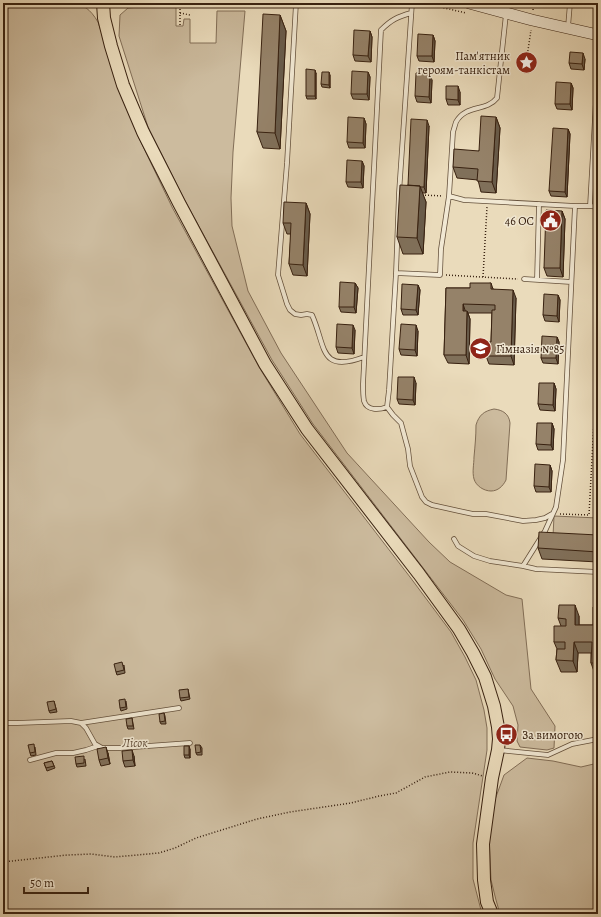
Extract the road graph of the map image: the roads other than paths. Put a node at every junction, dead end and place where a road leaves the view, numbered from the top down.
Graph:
1 (103, 3) edge
2 (296, 3) edge
3 (412, 3) edge
4 (469, 3) edge
5 (570, 3) edge
6 (411, 13) junction
7 (506, 13) junction
8 (568, 28) junction
9 (598, 34) edge
10 (598, 65) edge
11 (449, 196) junction
12 (539, 204) junction
13 (575, 206) junction
14 (590, 206) junction
15 (598, 207) edge
16 (396, 273) junction
17 (524, 279) road end
18 (537, 280) junction
19 (571, 282) junction
20 (364, 357) junction
21 (387, 407) junction
22 (552, 514) junction
23 (454, 540) dead end
24 (523, 566) junction
25 (598, 572) edge
26 (179, 708) dead end
27 (3, 723) edge
28 (81, 723) junction
29 (598, 739) edge
30 (190, 743) dead end
31 (98, 746) junction
32 (498, 750) junction
33 (30, 760) dead end
34 (492, 914) edge

1 - 32 main road
2 - 20 lane
3 - 6 lane
4 - 7 street
5 - 8 lane
6 - 16 lane
6 - 20 lane
7 - 8 street
7 - 11 lane
8 - 9 street
10 - 14 lane
11 - 12 lane
11 - 16 lane
12 - 13 lane
12 - 18 lane
13 - 14 lane
13 - 19 lane
14 - 15 lane
16 - 21 lane
17 - 18 lane
18 - 19 lane
19 - 22 lane
20 - 21 lane
21 - 22 lane
22 - 24 lane
23 - 24 lane
24 - 25 lane
26 - 28 lane
27 - 28 lane
28 - 31 lane
29 - 32 lane
30 - 31 lane
31 - 33 lane
32 - 34 main road

